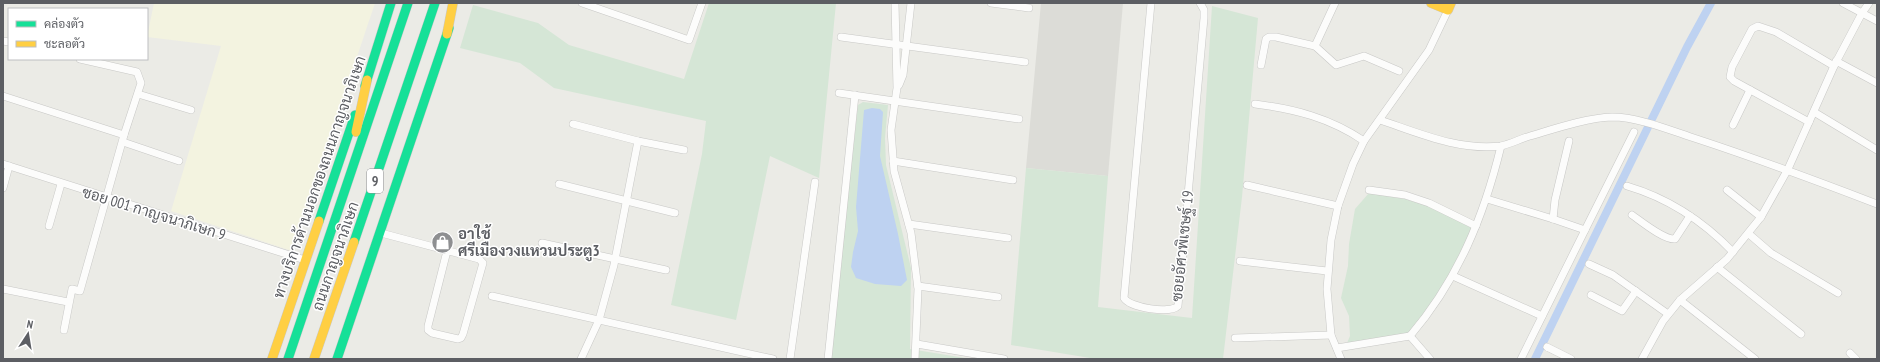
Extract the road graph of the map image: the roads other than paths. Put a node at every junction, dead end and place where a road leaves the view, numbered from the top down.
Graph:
1 (391, 3) edge
2 (408, 3) edge
3 (436, 3) edge
4 (452, 3) edge
5 (457, 3) edge
6 (582, 3) edge
7 (702, 3) edge
8 (895, 3) edge
9 (911, 3) edge
10 (991, 3) edge
11 (1151, 3) edge
12 (1200, 3) edge
13 (1335, 3) edge
14 (1431, 3) edge
15 (1843, 3) edge
16 (1869, 3) edge
17 (1450, 6) edge
18 (1029, 8) dead end
19 (1862, 13) junction
20 (1877, 21) edge
21 (447, 34) junction
22 (841, 37) dead end
23 (896, 45) junction
24 (906, 46) junction
25 (1315, 46) junction
26 (84, 60) edge
27 (1025, 62) dead end
28 (1835, 63) junction
29 (1261, 65) dead end
30 (1398, 70) dead end
31 (367, 80) junction
32 (1877, 83) edge
33 (898, 88) junction
34 (1750, 90) junction
35 (839, 93) dead end
36 (138, 94) junction
37 (855, 95) junction
38 (3, 96) edge
39 (896, 101) junction
40 (1255, 104) dead end
41 (191, 110) dead end
42 (1814, 112) junction
43 (1019, 119) dead end
44 (1380, 120) junction
45 (1809, 122) junction
46 (573, 124) dead end
47 (1733, 125) dead end
48 (1634, 132) dead end
49 (123, 138) junction
50 (638, 141) junction
51 (1364, 141) junction
52 (1569, 141) dead end
53 (1501, 146) junction
54 (684, 150) dead end
55 (1877, 150) edge
56 (179, 161) dead end
57 (893, 161) junction
58 (6, 166) edge
59 (1788, 169) junction
60 (1013, 180) dead end
61 (815, 182) dead end
62 (61, 184) junction
63 (559, 184) dead end
64 (345, 185) junction
65 (1247, 185) dead end
66 (1627, 186) dead end
67 (3, 188) edge
68 (1369, 190) dead end
69 (1727, 190) dead end
70 (108, 199) junction
71 (1487, 199) junction
72 (628, 201) junction
73 (1877, 204) edge
74 (1338, 206) junction
75 (675, 213) dead end
76 (1632, 215) dead end
77 (1690, 216) junction
78 (1761, 217) junction
79 (1553, 219) junction
80 (909, 224) junction
81 (49, 226) dead end
82 (1476, 226) junction
83 (1585, 230) junction
84 (381, 233) junction
85 (1749, 234) junction
86 (1008, 238) dead end
87 (542, 243) dead end
88 (447, 251) junction
89 (1734, 252) junction
90 (306, 260) junction
91 (615, 260) junction
92 (1240, 261) dead end
93 (1589, 264) dead end
94 (1717, 267) junction
95 (666, 270) dead end
96 (1328, 271) junction
97 (1452, 276) junction
98 (918, 286) junction
99 (3, 289) edge
100 (1636, 290) junction
101 (1838, 293) dead end
102 (1591, 295) dead end
103 (492, 296) dead end
104 (998, 297) dead end
105 (1680, 300) junction
106 (68, 302) junction
107 (1668, 314) junction
108 (1542, 316) junction
109 (599, 320) junction
110 (64, 330) dead end
111 (1800, 334) dead end
112 (1331, 335) junction
113 (1410, 336) junction
114 (1235, 338) dead end
115 (916, 344) junction
116 (1548, 347) dead end
117 (1336, 348) junction
118 (1850, 353) dead end
119 (272, 359) edge
120 (288, 359) edge
121 (314, 359) edge
122 (338, 359) edge
123 (581, 359) edge
124 (774, 359) edge
125 (790, 359) edge
126 (828, 359) edge
127 (915, 359) edge
128 (1004, 359) edge
129 (1341, 359) edge
130 (1430, 359) edge
131 (1521, 359) edge
132 (1571, 359) edge
133 (1642, 359) edge
134 (1755, 359) edge
135 (1856, 359) edge

1 - 31 main road, ทางบริการด้านนอกของถนนกาญจนาภิเษก
2 - 64 main road, ถนนกาญจนาภิเษก / 9
3 - 121 main road, ถนนกาญจนาภิเษก / 9
4 - 21 main road
5 - 21 main road
6 - 7 street
8 - 23 street
9 - 24 street
10 - 18 street
11 - 12 street, ซอยอัศวพิเชษฐ์ 19
13 - 25 street
14 - 17 main road
15 - 19 street
16 - 19 street
17 - 44 street
19 - 20 street
19 - 28 street
21 - 84 main road
22 - 23 street
23 - 24 street
23 - 33 street
24 - 27 street
24 - 33 street
25 - 29 street
25 - 30 street
26 - 36 street
28 - 32 street
28 - 34 street
28 - 42 street
31 - 64 main road
31 - 90 main road, ทางบริการด้านนอกของถนนกาญจนาภิเษก
33 - 39 street
34 - 45 street
34 - 47 street
35 - 37 street
36 - 41 street
36 - 49 street
37 - 39 street
37 - 126 street
38 - 49 street
39 - 43 street
39 - 57 street
40 - 51 street
42 - 45 street
42 - 55 street
44 - 51 street
44 - 53 street
45 - 59 street
46 - 50 street
48 - 83 street
49 - 56 street
49 - 70 street
50 - 54 street
50 - 72 street
51 - 74 street
52 - 79 street
53 - 59 street
53 - 71 street
57 - 60 street
57 - 80 street
58 - 62 street, ซอย 001 กาญจนาภิเษก 9
58 - 67 street
59 - 73 street
59 - 78 street
61 - 125 street
62 - 70 street, ซอย 001 กาญจนาภิเษก 9
62 - 81 street
63 - 72 street
64 - 120 main road, ถนนกาญจนาภิเษก / 9
65 - 74 street
66 - 77 street
68 - 82 street
69 - 78 street
70 - 90 street, ซอย 001 กาญจนาภิเษก 9
70 - 106 street
71 - 79 street
71 - 82 street
72 - 75 street
72 - 91 street
74 - 96 street
76 - 77 street
77 - 89 street
78 - 85 street
79 - 83 street
80 - 86 street
80 - 98 street
82 - 97 street
83 - 108 street
84 - 88 street
84 - 122 main road
85 - 89 street
85 - 101 street
87 - 91 street
88 - 88 street
89 - 94 street
90 - 119 main road, ทางบริการด้านนอกของถนนกาญจนาภิเษก
91 - 95 street
91 - 109 street
92 - 96 street
93 - 100 street
94 - 105 street
94 - 111 street
96 - 112 street
97 - 108 street
97 - 113 street
98 - 104 street
98 - 115 street
99 - 106 street
100 - 102 street
100 - 107 street
103 - 109 street
105 - 107 street
105 - 134 street
106 - 110 street
107 - 133 street
108 - 131 street
109 - 123 street
109 - 124 street
112 - 114 street
112 - 117 street
113 - 117 street
113 - 130 street
115 - 127 street
115 - 128 street
116 - 132 street
117 - 129 street
118 - 135 street

